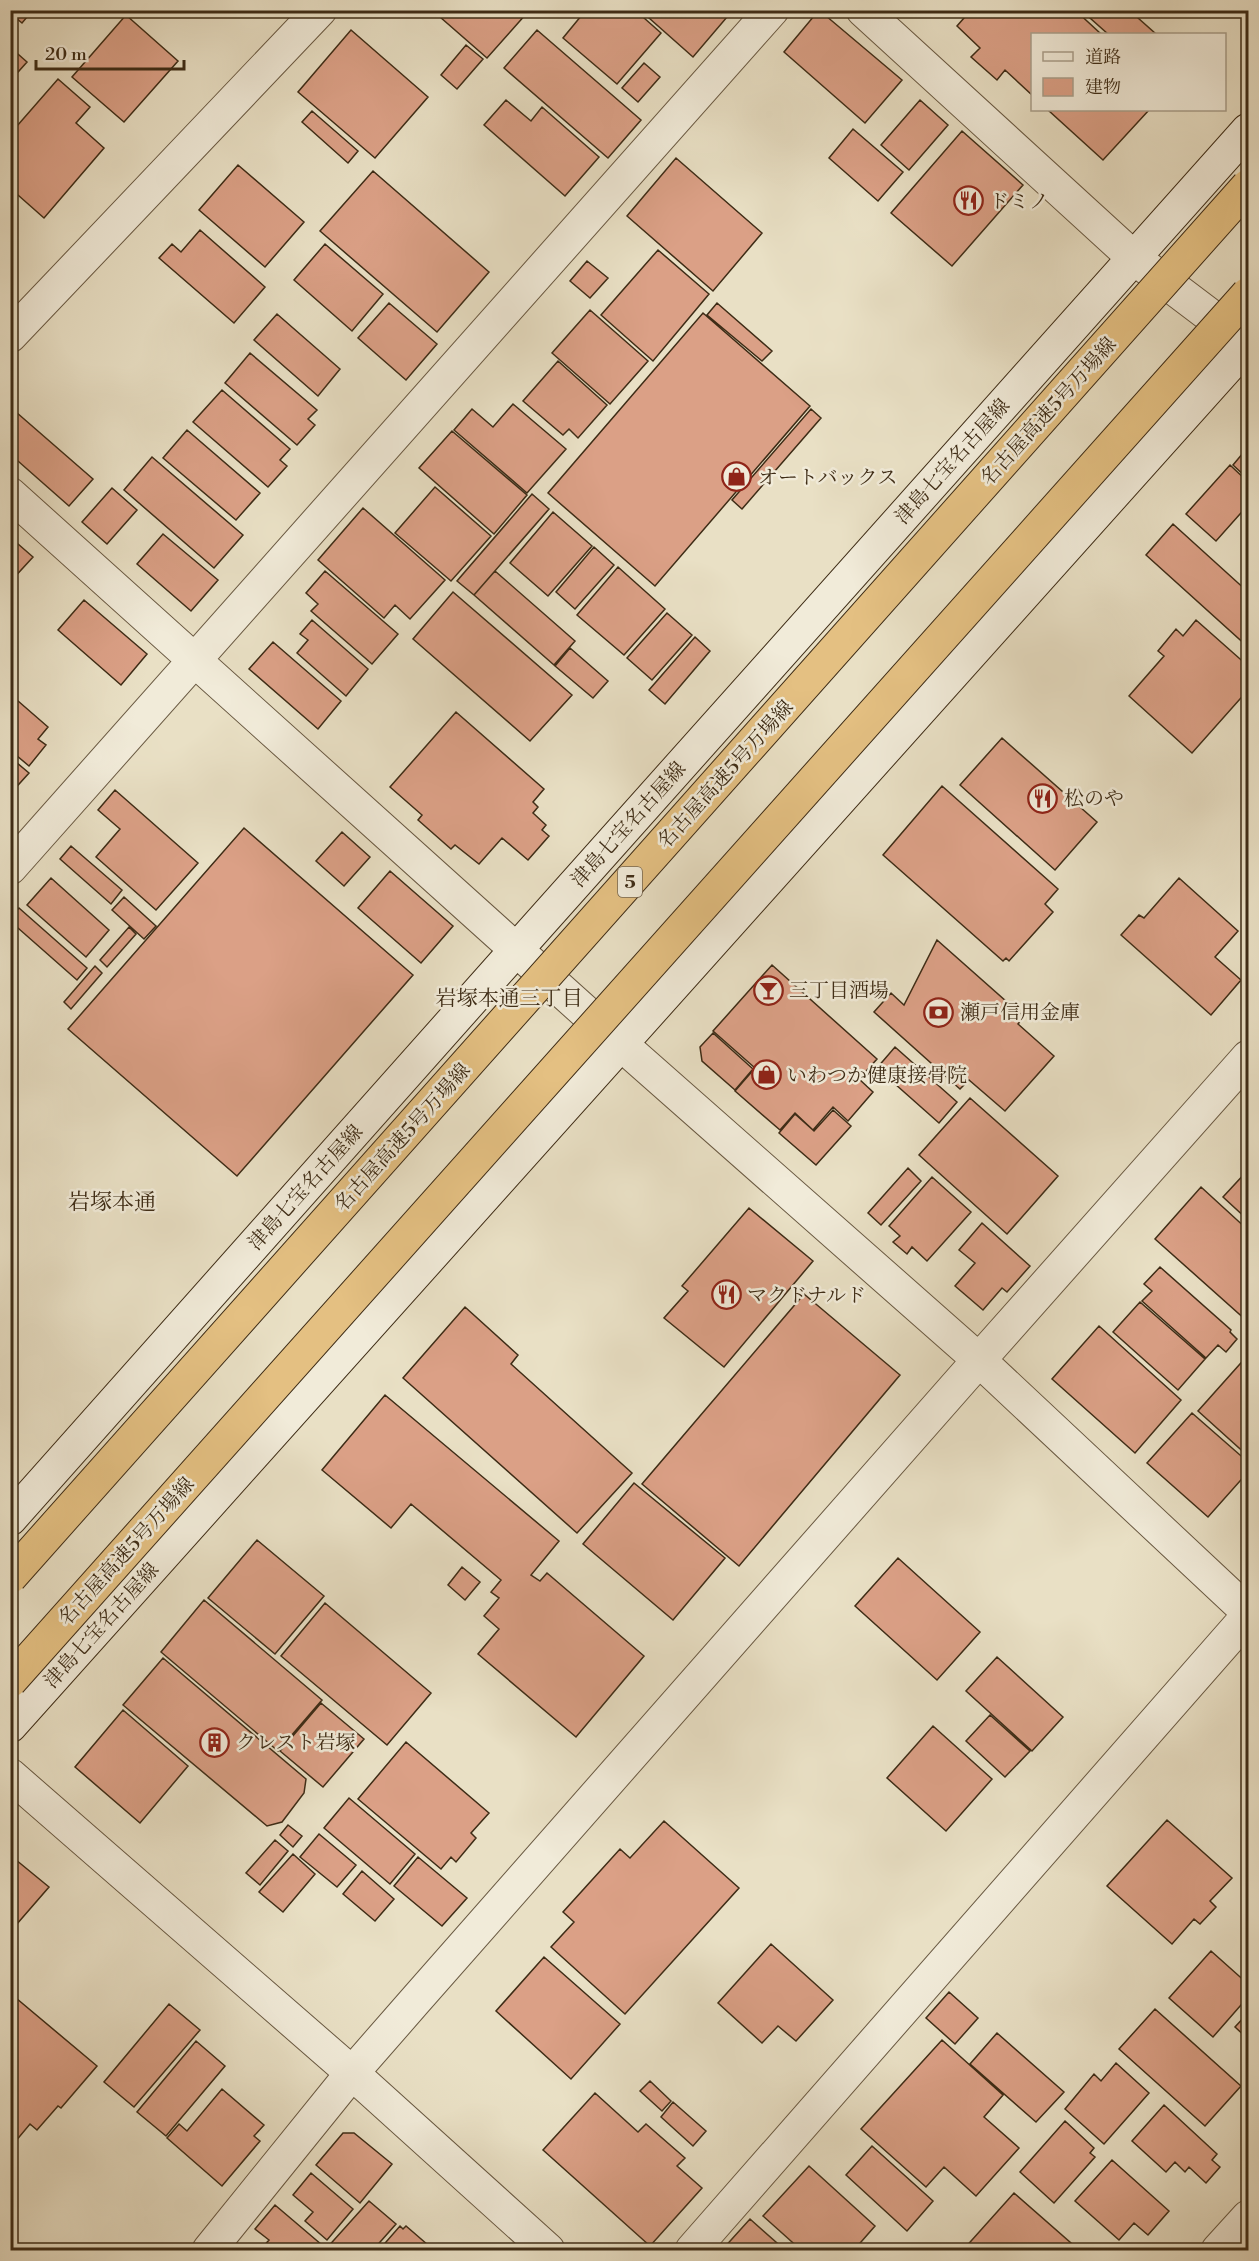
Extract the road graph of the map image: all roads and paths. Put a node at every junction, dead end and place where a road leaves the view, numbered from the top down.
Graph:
1 (320, 10) edge
2 (772, 10) edge
3 (863, 10) edge
4 (1248, 130) edge
5 (1248, 186) edge
6 (1134, 258) junction
7 (1248, 294) edge
8 (10, 336) edge
9 (1248, 344) edge
10 (10, 494) edge
11 (196, 661) junction
12 (10, 868) edge
13 (516, 950) junction
14 (622, 1045) junction
15 (1248, 1057) edge
16 (979, 1360) junction
17 (10, 1519) edge
18 (10, 1577) edge
19 (1248, 1614) edge
20 (10, 1681) edge
21 (10, 1726) edge
22 (10, 1775) edge
23 (352, 2073) junction
24 (1248, 2217) edge
25 (209, 2250) edge
26 (548, 2250) edge
27 (692, 2250) edge
28 (1218, 2250) edge

1 - 8 street
2 - 11 street
3 - 6 street
4 - 6 street, 津島七宝名古屋線
5 - 18 highway, 名古屋高速5号万場線 / 5, bridge
6 - 9 street
6 - 13 street, 津島七宝名古屋線
7 - 20 highway, 名古屋高速5号万場線, bridge
9 - 14 street, 津島七宝名古屋線
10 - 11 street
11 - 12 street
11 - 13 street
13 - 14 street
13 - 17 street, 津島七宝名古屋線
14 - 16 street
14 - 21 street, 津島七宝名古屋線
15 - 16 street
16 - 19 street
16 - 23 street
19 - 27 street
22 - 23 street
23 - 25 street
23 - 26 street
24 - 28 street

